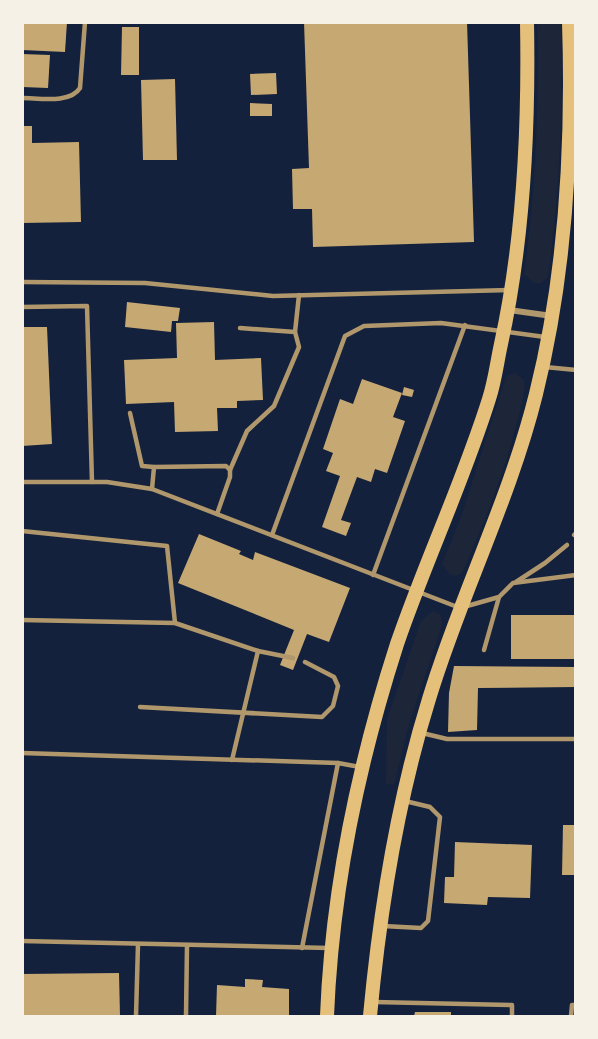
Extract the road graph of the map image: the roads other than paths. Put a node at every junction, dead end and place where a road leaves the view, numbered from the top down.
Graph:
1 (85, 22) edge
2 (527, 22) edge
3 (569, 22) edge
4 (22, 98) edge
5 (22, 282) edge
6 (513, 290) junction
7 (299, 295) junction
8 (22, 308) edge
9 (509, 310) junction
10 (552, 316) junction
11 (465, 325) junction
12 (240, 328) dead end
13 (505, 329) junction
14 (295, 332) junction
15 (548, 338) junction
16 (542, 366) junction
17 (576, 370) edge
18 (130, 413) dead end
19 (154, 467) junction
20 (230, 470) junction
21 (22, 482) edge
22 (92, 482) junction
23 (152, 489) junction
24 (217, 514) junction
25 (22, 531) edge
26 (272, 535) junction
27 (567, 545) dead end
28 (373, 574) junction
29 (576, 575) edge
30 (513, 583) junction
31 (418, 592) junction
32 (499, 597) junction
33 (460, 608) junction
34 (22, 620) edge
35 (175, 623) junction
36 (484, 650) dead end
37 (258, 651) junction
38 (293, 658) dead end
39 (305, 662) dead end
40 (140, 707) dead end
41 (243, 713) junction
42 (420, 732) junction
43 (576, 739) edge
44 (22, 753) edge
45 (232, 760) junction
46 (338, 763) junction
47 (363, 768) junction
48 (403, 801) junction
49 (380, 925) junction
50 (22, 941) edge
51 (138, 944) junction
52 (187, 945) junction
53 (302, 948) junction
54 (332, 948) junction
55 (372, 1002) junction
56 (576, 1005) edge
57 (136, 1017) edge
58 (186, 1017) edge
59 (327, 1017) edge
60 (370, 1017) edge
61 (512, 1017) edge
62 (571, 1017) edge

1 - 4 lane
2 - 6 main road
3 - 10 main road
5 - 7 lane
6 - 7 lane
6 - 9 main road
7 - 14 lane
8 - 22 lane
9 - 10 street
9 - 13 main road
10 - 15 main road
11 - 13 lane
11 - 26 lane
11 - 28 lane
12 - 14 lane
13 - 15 lane
13 - 31 main road
14 - 20 lane
15 - 16 main road
16 - 17 lane
16 - 33 main road
18 - 19 lane
19 - 20 lane
19 - 23 lane
20 - 24 lane
21 - 22 lane
22 - 23 lane
23 - 24 lane
24 - 26 lane
25 - 35 lane
26 - 28 lane
27 - 30 lane
28 - 31 lane
29 - 30 lane
30 - 32 lane
31 - 33 lane
31 - 47 main road
32 - 33 lane
32 - 36 lane
33 - 42 main road
34 - 35 lane
35 - 37 lane
37 - 38 lane
37 - 41 lane
39 - 41 lane
40 - 41 lane
41 - 45 lane
42 - 43 lane
42 - 48 main road
44 - 45 lane
45 - 46 lane
46 - 47 lane
46 - 53 lane
47 - 54 main road
48 - 49 main road
48 - 49 lane
49 - 55 main road
50 - 51 lane
51 - 52 lane
51 - 57 lane
52 - 53 lane
52 - 58 lane
53 - 54 lane
54 - 59 main road
55 - 60 main road
55 - 61 lane
56 - 62 lane

